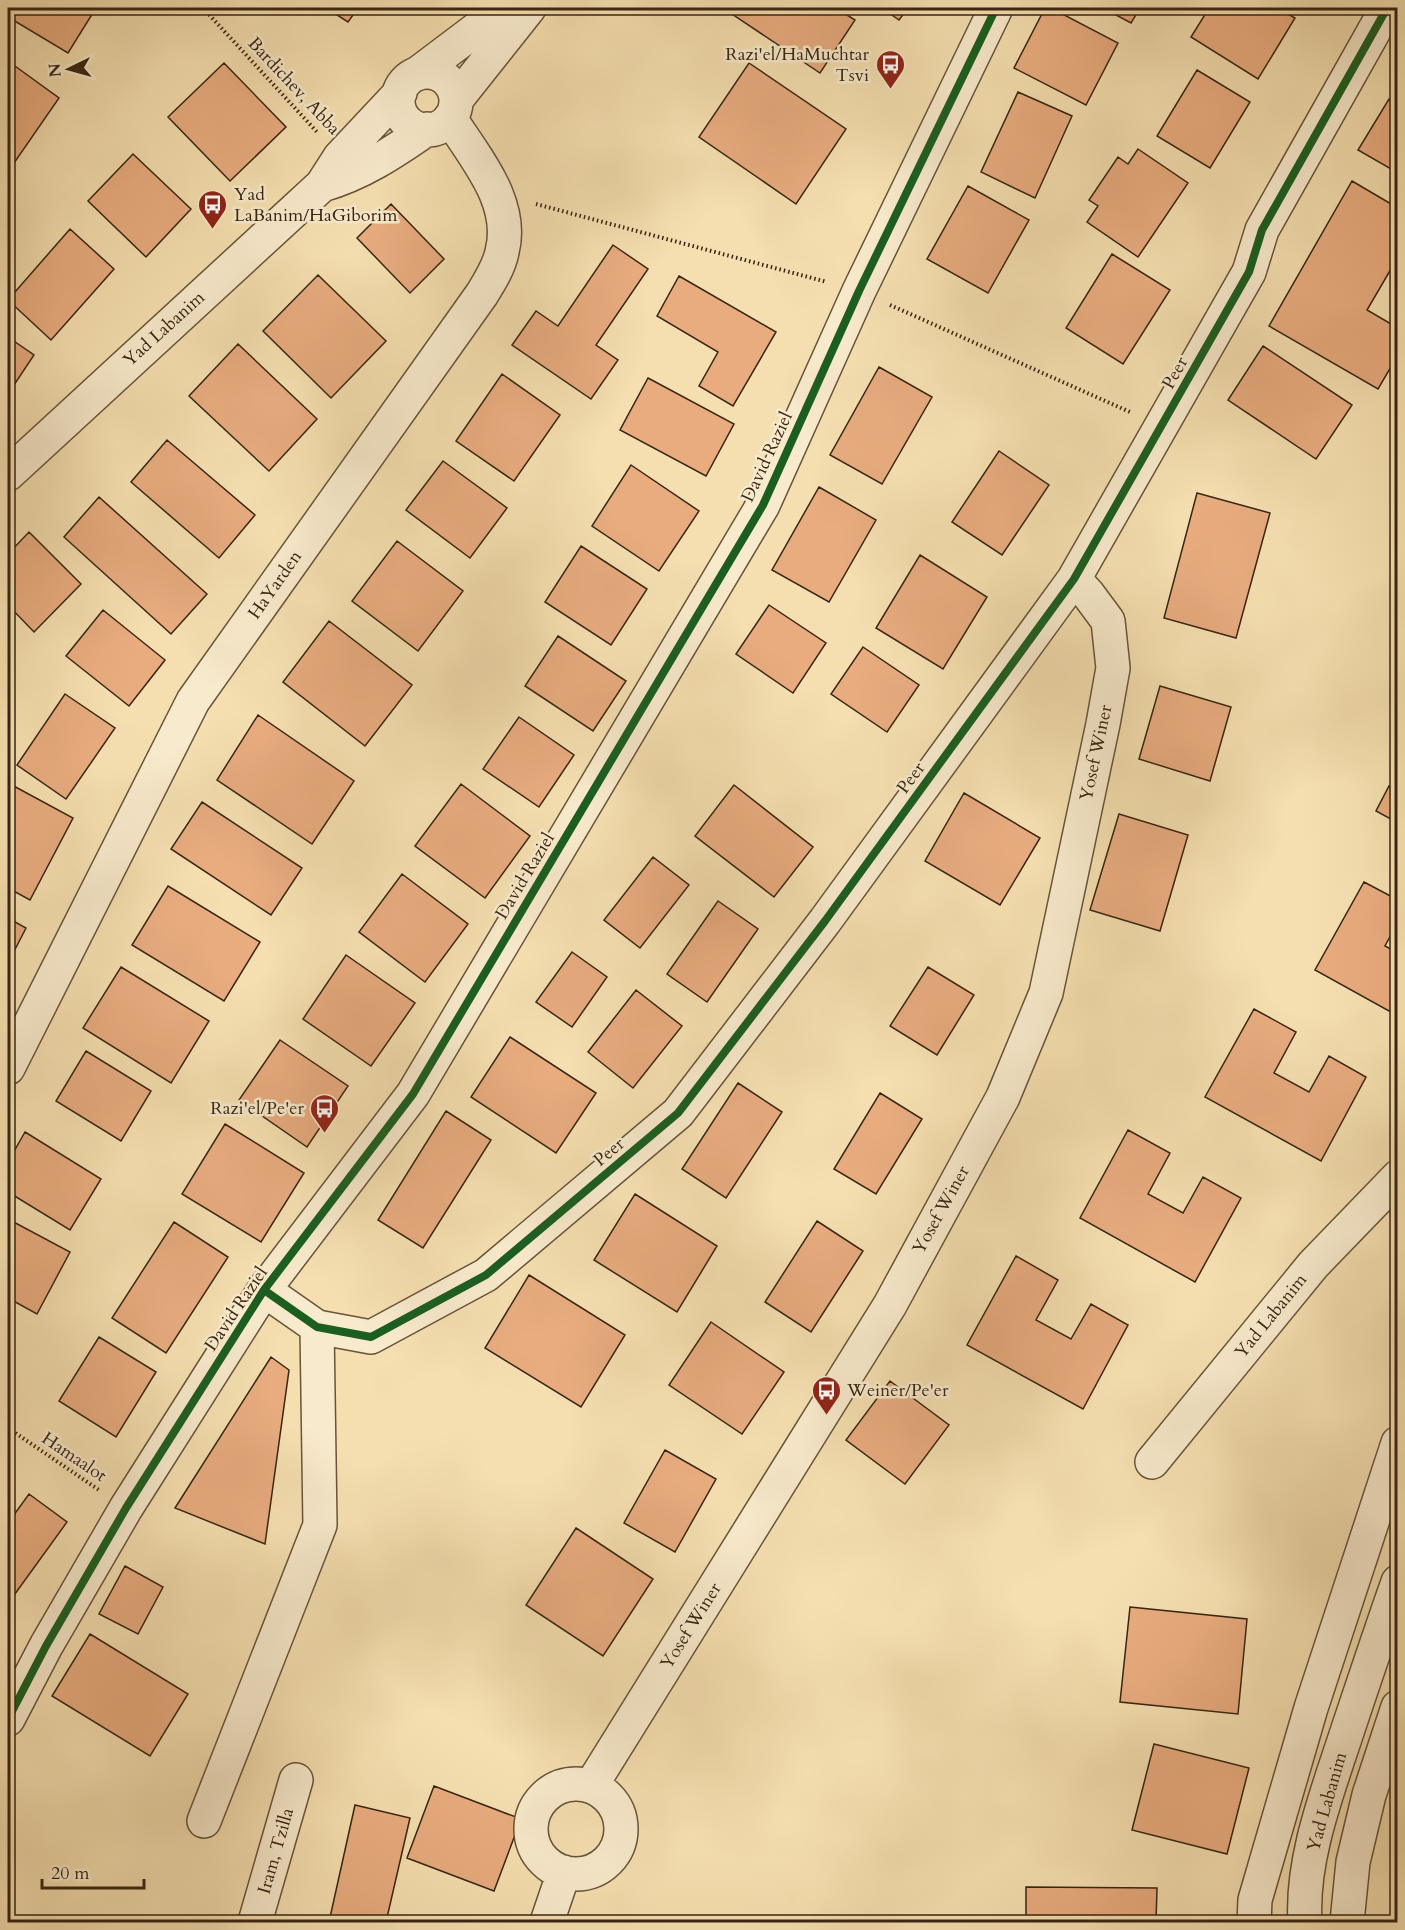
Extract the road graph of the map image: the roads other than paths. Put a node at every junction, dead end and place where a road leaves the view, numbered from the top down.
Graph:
1 (516, 8) edge
2 (529, 8) edge
3 (996, 8) edge
4 (1388, 8) edge
5 (408, 83) junction
6 (444, 116) junction
7 (322, 185) junction
8 (8, 474) edge
9 (1074, 579) junction
10 (8, 1068) edge
11 (1398, 1178) edge
12 (264, 1290) junction
13 (317, 1327) junction
14 (1398, 1443) edge
15 (1152, 1462) dead end
16 (1398, 1582) edge
17 (1398, 1707) edge
18 (8, 1719) edge
19 (296, 1780) dead end
20 (591, 1786) junction
21 (204, 1821) dead end
22 (564, 1872) junction
23 (255, 1923) edge
24 (547, 1923) edge
25 (1254, 1923) edge
26 (1305, 1923) edge
27 (1347, 1923) edge

1 - 5 street, Yad Labanim
2 - 6 street, Yad Labanim
3 - 12 street, David Raziel
4 - 9 street, Peer
5 - 6 street
5 - 6 street
5 - 7 street, Yad Labanim
6 - 7 street, Yad Labanim
6 - 10 street, HaYarden
7 - 8 street, Yad Labanim
9 - 13 street, Peer
9 - 20 street, Yosef Winer
11 - 15 street, Yad Labanim
12 - 13 street, Peer
12 - 18 street, David Raziel
13 - 21 street
14 - 25 street
16 - 26 street, Yad Labanim
17 - 27 street
19 - 23 street, Iram, Tzilla
20 - 22 street
20 - 22 street
22 - 24 street

